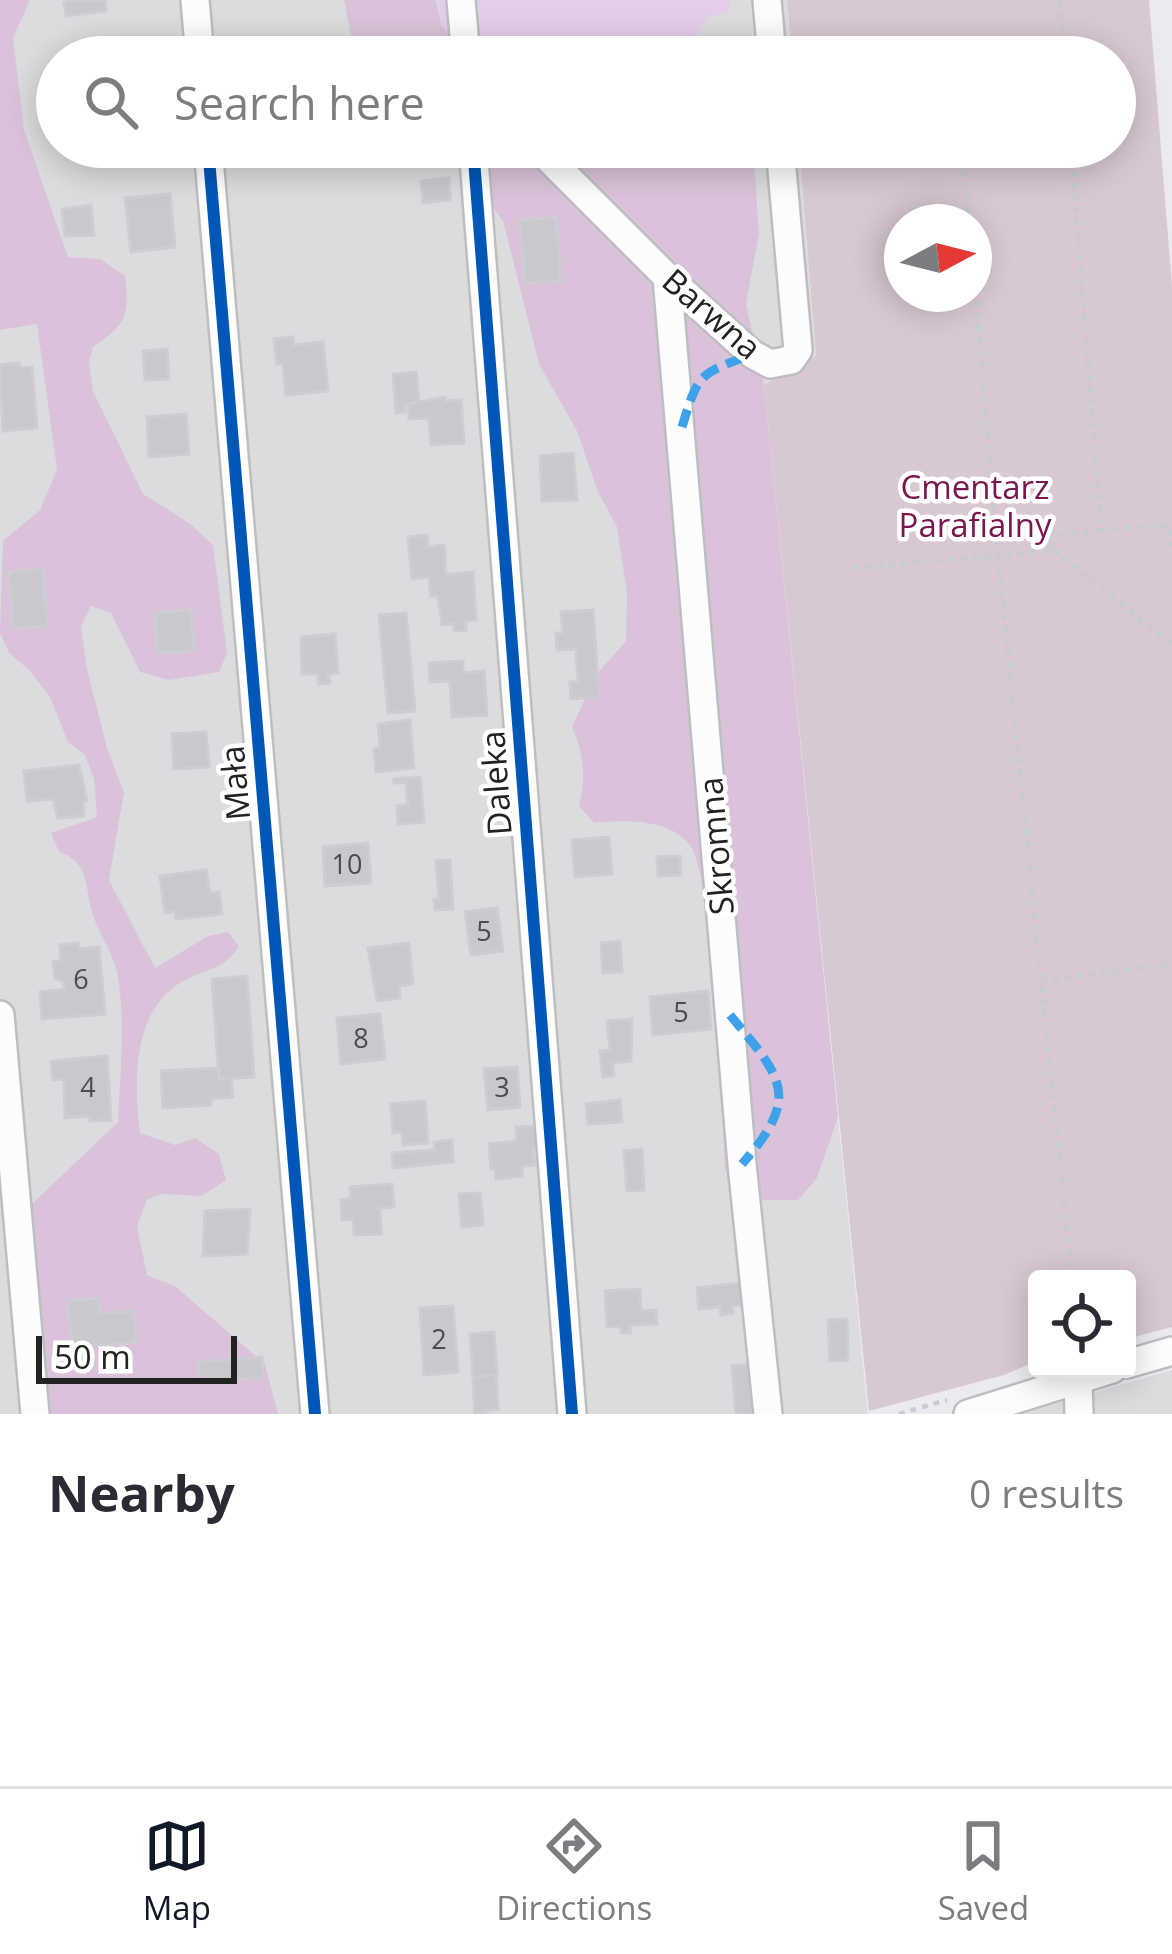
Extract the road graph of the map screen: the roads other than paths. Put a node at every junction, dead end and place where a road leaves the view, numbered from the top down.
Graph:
1 (195, 0) edge
2 (461, 0) edge
3 (767, 0) edge
4 (198, 36) edge
5 (464, 36) edge
6 (770, 36) edge
7 (210, 168) edge
8 (475, 168) edge
9 (558, 168) edge
10 (782, 168) edge
11 (667, 277) junction
12 (0, 1015) edge
13 (1172, 1351) edge
14 (1136, 1361) edge
15 (1088, 1378) edge
16 (1078, 1382) junction
17 (35, 1414) edge
18 (315, 1414) edge
19 (572, 1414) edge
20 (768, 1414) edge
21 (968, 1414) edge
22 (1079, 1414) edge

1 - 4 street
2 - 5 street
3 - 6 street
7 - 18 street, Mała
8 - 19 street, Daleka
9 - 11 street, Barwna
10 - 11 street, Barwna
11 - 20 street, Skromna
12 - 17 street
13 - 14 street
15 - 16 street
16 - 21 street
16 - 22 street

